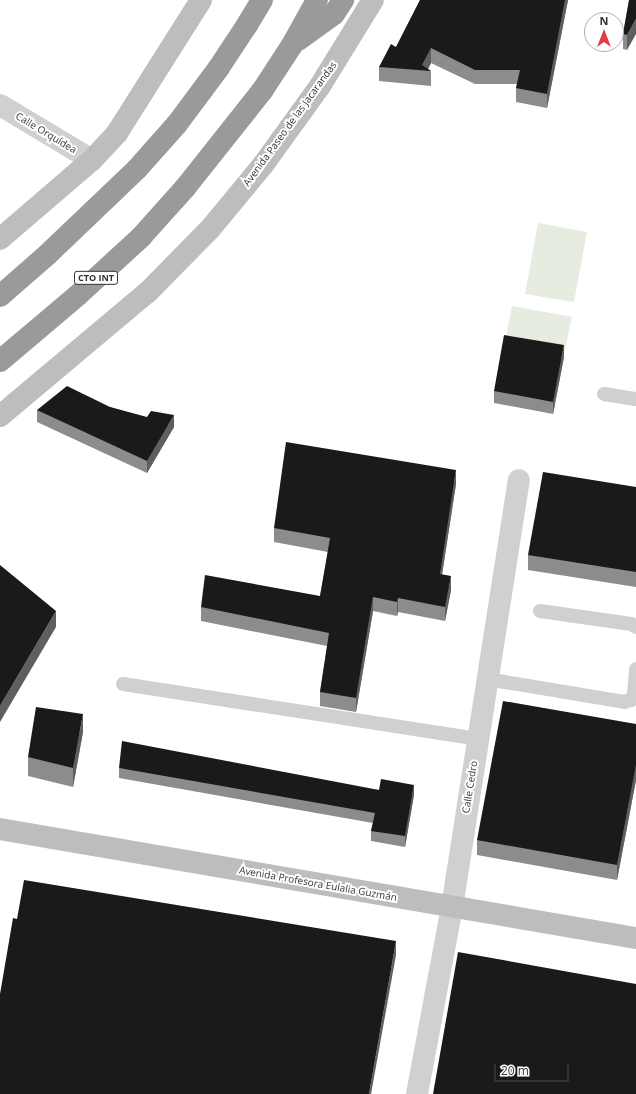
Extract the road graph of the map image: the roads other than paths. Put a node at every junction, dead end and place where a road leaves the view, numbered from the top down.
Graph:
1 (201, 0) edge
2 (249, 0) edge
3 (262, 0) edge
4 (317, 0) edge
5 (343, 0) edge
6 (373, 0) edge
7 (247, 25) junction
8 (292, 45) junction
9 (0, 105) edge
10 (92, 160) junction
11 (0, 239) edge
12 (0, 296) edge
13 (0, 361) edge
14 (604, 394) dead end
15 (636, 399) edge
16 (0, 416) edge
17 (519, 480) dead end
18 (540, 611) dead end
19 (636, 627) edge
20 (636, 669) edge
21 (487, 679) junction
22 (123, 684) dead end
23 (478, 739) junction
24 (0, 829) edge
25 (452, 907) junction
26 (636, 938) edge
27 (417, 1094) edge

1 - 10 main road
2 - 7 highway
3 - 7 highway
4 - 8 highway, CTO INT
5 - 8 highway
6 - 16 main road, Avenida Paseo de las Jacarandas
7 - 12 highway
8 - 13 highway, CTO INT
9 - 10 street, Calle Orquídea
10 - 11 main road
14 - 15 lane
17 - 21 street, Calle Cedro
18 - 19 lane
20 - 21 lane
21 - 23 street, Calle Cedro
22 - 23 lane
23 - 25 street, Calle Cedro
24 - 25 main road, Avenida Profesora Eulalia Guzmán
25 - 26 main road, Avenida Profesora Eulalia Guzmán
25 - 27 street, Calle Cedro

